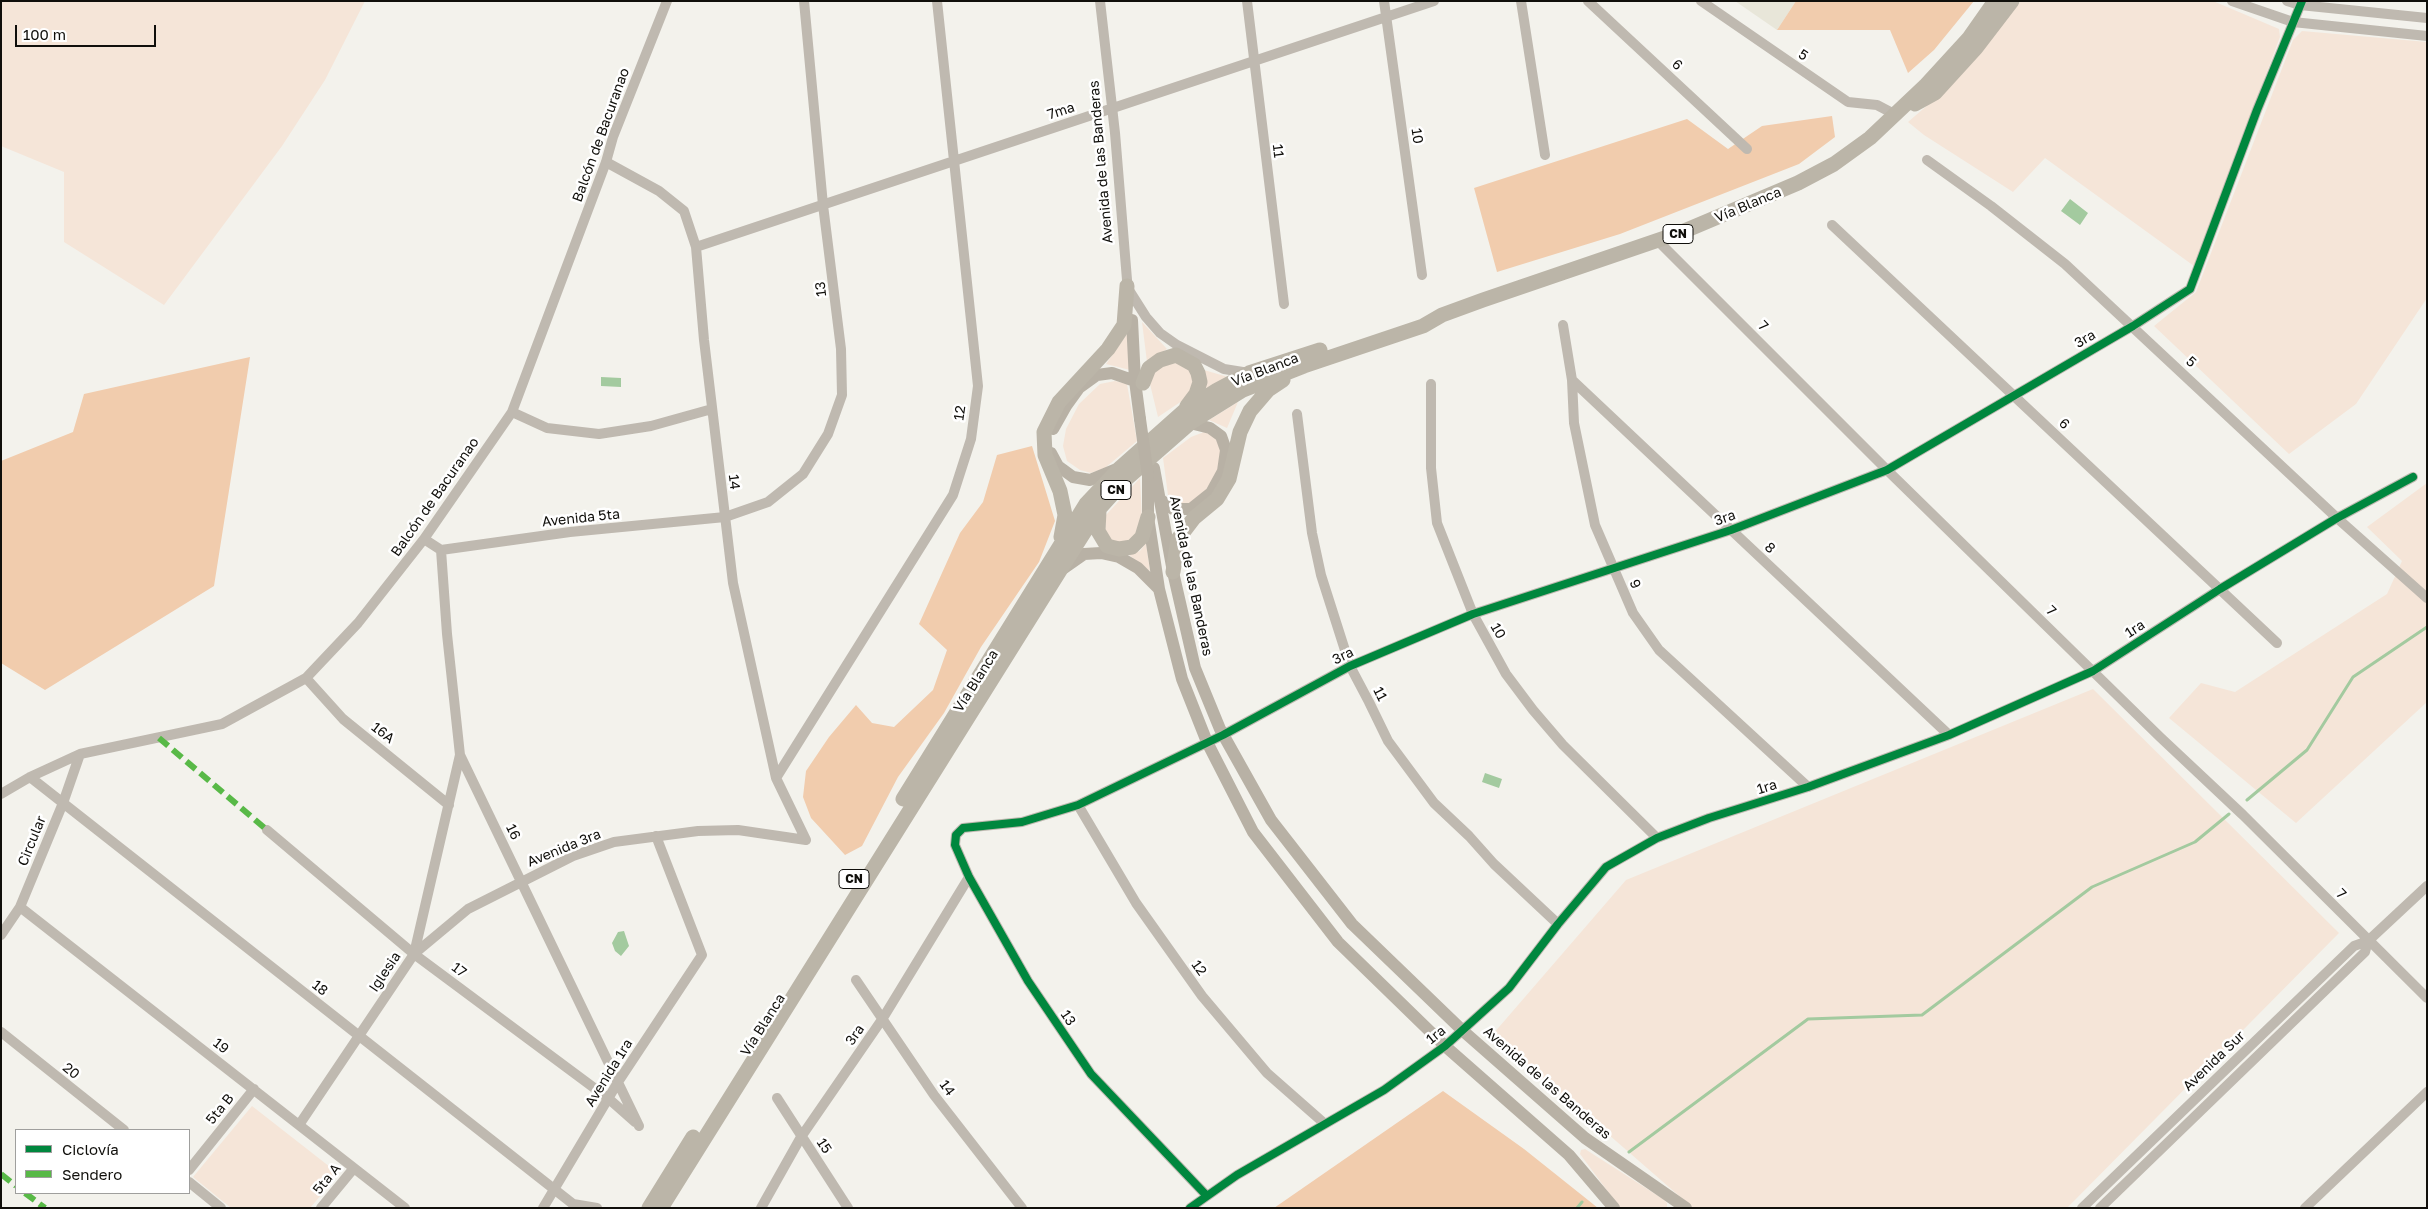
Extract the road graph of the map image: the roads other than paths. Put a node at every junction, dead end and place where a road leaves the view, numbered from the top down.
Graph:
1 (667, 1) edge
2 (804, 1) edge
3 (937, 1) edge
4 (1100, 1) edge
5 (1247, 1) edge
6 (1384, 1) edge
7 (1434, 1) edge
8 (1522, 1) edge
9 (1588, 1) edge
10 (1701, 1) edge
11 (1995, 1) edge
12 (2012, 1) edge
13 (2232, 1) edge
14 (2287, 1) edge
15 (2301, 3) edge
16 (1386, 17) junction
17 (2427, 18) edge
18 (2293, 22) junction
19 (2427, 36) edge
20 (1254, 62) junction
21 (1112, 109) junction
22 (1896, 115) junction
23 (1747, 149) dead end
24 (1545, 155) dead end
25 (1927, 160) dead end
26 (955, 161) junction
27 (606, 162) junction
28 (823, 205) junction
29 (1832, 225) dead end
30 (1658, 241) junction
31 (696, 247) junction
32 (1422, 275) dead end
33 (1127, 286) junction
34 (1284, 304) dead end
35 (1442, 315) junction
36 (1132, 320) joint
37 (1564, 325) dead end
38 (2133, 326) junction
39 (1304, 366) junction
40 (1250, 373) junction
41 (1572, 380) junction
42 (1139, 382) junction
43 (1431, 384) dead end
44 (2013, 394) junction
45 (712, 409) junction
46 (512, 412) junction
47 (1297, 414) dead end
48 (1187, 417) junction
49 (1121, 467) junction
50 (1886, 470) junction
51 (1151, 472) junction
52 (2413, 477) dead end
53 (1161, 500) junction
54 (1099, 509) junction
55 (725, 517) junction
56 (1148, 517) junction
57 (2337, 518) junction
58 (1731, 530) junction
59 (424, 539) junction
60 (1058, 548) junction
61 (441, 550) junction
62 (1612, 567) junction
63 (1059, 572) junction
64 (1172, 572) junction
65 (1159, 589) junction
66 (2220, 589) junction
67 (2427, 598) edge
68 (1473, 614) junction
69 (2277, 643) dead end
70 (1350, 666) junction
71 (2093, 671) junction
72 (306, 678) junction
73 (1223, 735) junction
74 (1949, 735) junction
75 (1207, 742) junction
76 (80, 754) junction
77 (460, 755) junction
78 (30, 777) junction
79 (776, 778) junction
80 (1808, 787) junction
81 (1, 794) edge
82 (63, 803) junction
83 (449, 805) junction
84 (1078, 805) junction
85 (963, 828) joint
86 (267, 830) dead end
87 (656, 836) junction
88 (1657, 838) junction
89 (806, 840) joint
90 (969, 877) junction
91 (520, 881) junction
92 (2427, 886) edge
93 (20, 907) junction
94 (1558, 924) junction
95 (1, 935) edge
96 (2368, 941) junction
97 (414, 954) junction
98 (856, 980) dead end
99 (2427, 998) edge
100 (883, 1018) junction
101 (1462, 1030) junction
102 (1, 1032) edge
103 (359, 1036) junction
104 (1445, 1046) junction
105 (618, 1082) junction
106 (254, 1089) junction
107 (2427, 1092) edge
108 (777, 1098) dead end
109 (609, 1099) junction
110 (1325, 1124) junction
111 (299, 1125) junction
112 (639, 1126) joint
113 (123, 1129) edge
114 (801, 1137) junction
115 (354, 1168) junction
116 (190, 1169) edge
117 (190, 1183) edge
118 (555, 1190) junction
119 (1206, 1195) junction
120 (1682, 1207) edge
121 (221, 1208) edge
122 (321, 1208) edge
123 (405, 1208) edge
124 (544, 1208) edge
125 (597, 1208) edge
126 (649, 1208) edge
127 (661, 1208) edge
128 (761, 1208) edge
129 (848, 1208) edge
130 (1022, 1208) edge
131 (1190, 1208) edge
132 (1614, 1208) edge
133 (2082, 1208) edge
134 (2100, 1208) edge
135 (2305, 1208) edge

1 - 27 street, Balcón de Bacuranao
2 - 28 street, 13
3 - 26 street, 12
4 - 21 street, Avenida de las Banderas
5 - 20 street, 11
6 - 16 street, 10
7 - 16 street, 7ma
8 - 24 street
9 - 23 street, 6
10 - 22 street, 5
11 - 22 highway, Vía Blanca / CN
12 - 22 highway
13 - 18 street
14 - 15 street
15 - 17 street
15 - 18 street, 3ra
16 - 20 street, 7ma
16 - 32 street, 10
18 - 19 street
18 - 38 street, 3ra
20 - 21 street, 7ma
20 - 34 street, 11
21 - 26 street, 7ma
21 - 33 street, Avenida de las Banderas
22 - 30 highway, Vía Blanca / CN
25 - 38 street, 5
26 - 28 street, 7ma
26 - 79 street, 12
27 - 31 street, 14
27 - 46 street, Balcón de Bacuranao
28 - 31 street, 7ma
28 - 55 street, 13
29 - 44 street, 6
30 - 35 highway, Vía Blanca / CN
30 - 50 street, 7
31 - 45 street, 14
33 - 36 street, Avenida de las Banderas
33 - 40 street
33 - 60 highway
35 - 39 highway, Vía Blanca / CN
35 - 40 highway, Vía Blanca / CN
36 - 42 main road, Avenida de las Banderas
37 - 41 street, 9
38 - 44 street, 3ra
38 - 57 street, 5
39 - 48 highway, Vía Blanca / CN
39 - 64 highway
40 - 48 highway, Vía Blanca / CN
41 - 58 street, 8
41 - 62 street, 9
42 - 48 highway
42 - 49 main road
42 - 51 main road, Avenida de las Banderas, bridge
43 - 68 street, 10
44 - 50 street, 3ra
44 - 66 street, 6
45 - 46 street
45 - 55 street, 14
46 - 59 street, Balcón de Bacuranao
47 - 70 street, 11
48 - 49 highway, Vía Blanca / CN
48 - 53 main road
48 - 54 highway, Vía Blanca / CN
49 - 60 highway, Vía Blanca / CN
50 - 58 street, 3ra
50 - 71 street, 7
51 - 53 main road, Avenida de las Banderas
51 - 56 main road, Avenida de las Banderas
52 - 57 street, 1ra
53 - 64 main road, Avenida de las Banderas
54 - 56 highway
54 - 63 highway, Vía Blanca / CN
55 - 61 street, Avenida 5ta
55 - 79 street, 14
56 - 65 main road, Avenida de las Banderas
57 - 66 street, 1ra
57 - 67 street, 5
58 - 62 street, 3ra
58 - 74 street, 8
59 - 61 street
59 - 72 street, Balcón de Bacuranao
60 - 126 highway, Vía Blanca / CN
61 - 77 street, 16
62 - 68 street, 3ra
62 - 80 street, 9
63 - 65 main road
63 - 127 highway, Vía Blanca / CN
64 - 73 main road, Avenida de las Banderas
65 - 75 main road, Avenida de las Banderas
66 - 69 street, 6
66 - 71 street, 1ra
68 - 70 street, 3ra
68 - 88 street, 10
70 - 73 street, 3ra
70 - 94 street, 11
71 - 74 street, 1ra
71 - 96 street, 7
72 - 76 street, Balcón de Bacuranao
72 - 83 street, 16A
73 - 75 street, 3ra
73 - 101 main road, Avenida de las Banderas
74 - 80 street, 1ra
75 - 84 street, 3ra
75 - 104 main road, Avenida de las Banderas
76 - 78 street, Balcón de Bacuranao
76 - 82 street, Circular
77 - 83 street, Iglesia
77 - 91 street, 16
78 - 81 street, Balcón de Bacuranao
78 - 82 street, 18
79 - 89 street, 14
80 - 88 street, 1ra
82 - 93 street, Circular
82 - 103 street, 18
83 - 97 street, Iglesia
84 - 85 street, 3ra
84 - 110 street, 12
85 - 90 street, 13
86 - 97 street, 17
87 - 89 street, Avenida 3ra
87 - 91 street, Avenida 3ra
87 - 105 street, Avenida 1ra
88 - 94 street, 1ra
90 - 100 street, 3ra
90 - 119 street, 13
91 - 97 street, Avenida 3ra
91 - 105 street, 16
92 - 96 street, Avenida Sur
93 - 95 street, Circular
93 - 106 street, 19
94 - 101 street, 1ra
96 - 99 street, 7
96 - 133 street, Avenida Sur
96 - 134 street, Avenida Sur
97 - 103 street, Iglesia
97 - 109 street, 17
98 - 100 street, 14
100 - 114 street, 3ra
100 - 130 street, 14
101 - 104 street, 1ra
101 - 120 main road, Avenida de las Banderas
102 - 113 street, 20
103 - 111 street, Iglesia
103 - 118 street, 18
104 - 110 street, 1ra
104 - 132 main road, Avenida de las Banderas
105 - 109 street, Avenida 1ra
105 - 112 street, 16
106 - 111 street, 19
106 - 116 street, 5ta B
107 - 135 street
108 - 114 street, 15
109 - 112 street, 17
109 - 118 street, Avenida 1ra
110 - 119 street, 1ra
111 - 115 street, 19
114 - 128 street, 3ra
114 - 129 street, 15
115 - 122 street, 5ta A
115 - 123 street, 19
117 - 121 street
118 - 124 street, Avenida 1ra
118 - 125 street, 18
119 - 131 street, 1ra

